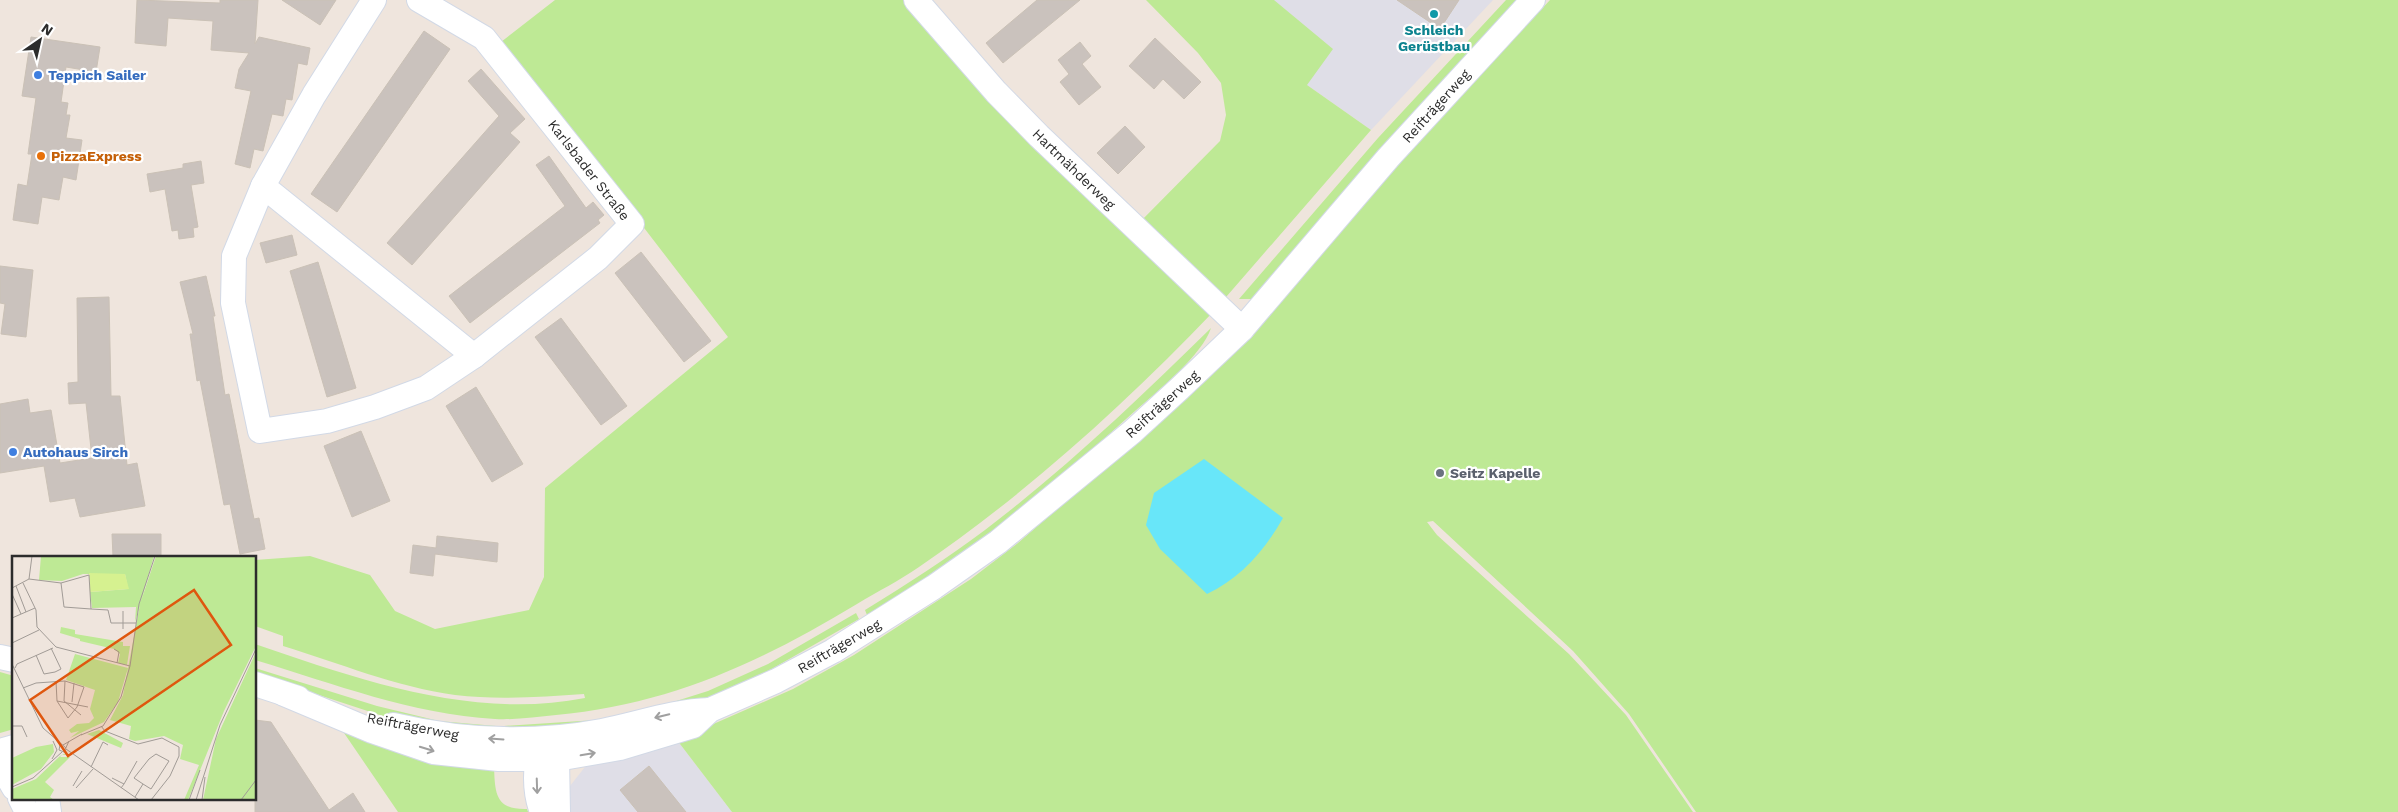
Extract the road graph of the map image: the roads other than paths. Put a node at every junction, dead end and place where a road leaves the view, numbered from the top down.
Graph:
1 (374, 0) edge
2 (419, 0) edge
3 (916, 0) edge
4 (1533, 0) edge
5 (263, 186) junction
6 (1242, 329) junction
7 (474, 356) junction
8 (256, 684) edge
9 (546, 753) junction
10 (0, 764) edge
11 (12, 785) edge
12 (21, 800) edge
13 (27, 812) edge
14 (542, 812) edge
15 (558, 812) edge

1 - 5 street, Karlsbader Straße
2 - 7 street, Karlsbader Straße
3 - 6 street, Hartmähderweg
4 - 6 street, Reifträgerweg
5 - 7 street
5 - 7 street, Karlsbader Straße
6 - 9 street, Reifträgerweg
8 - 9 street, Reifträgerweg
9 -> 14 street
9 - 15 street
10 - 11 street
12 - 13 street

